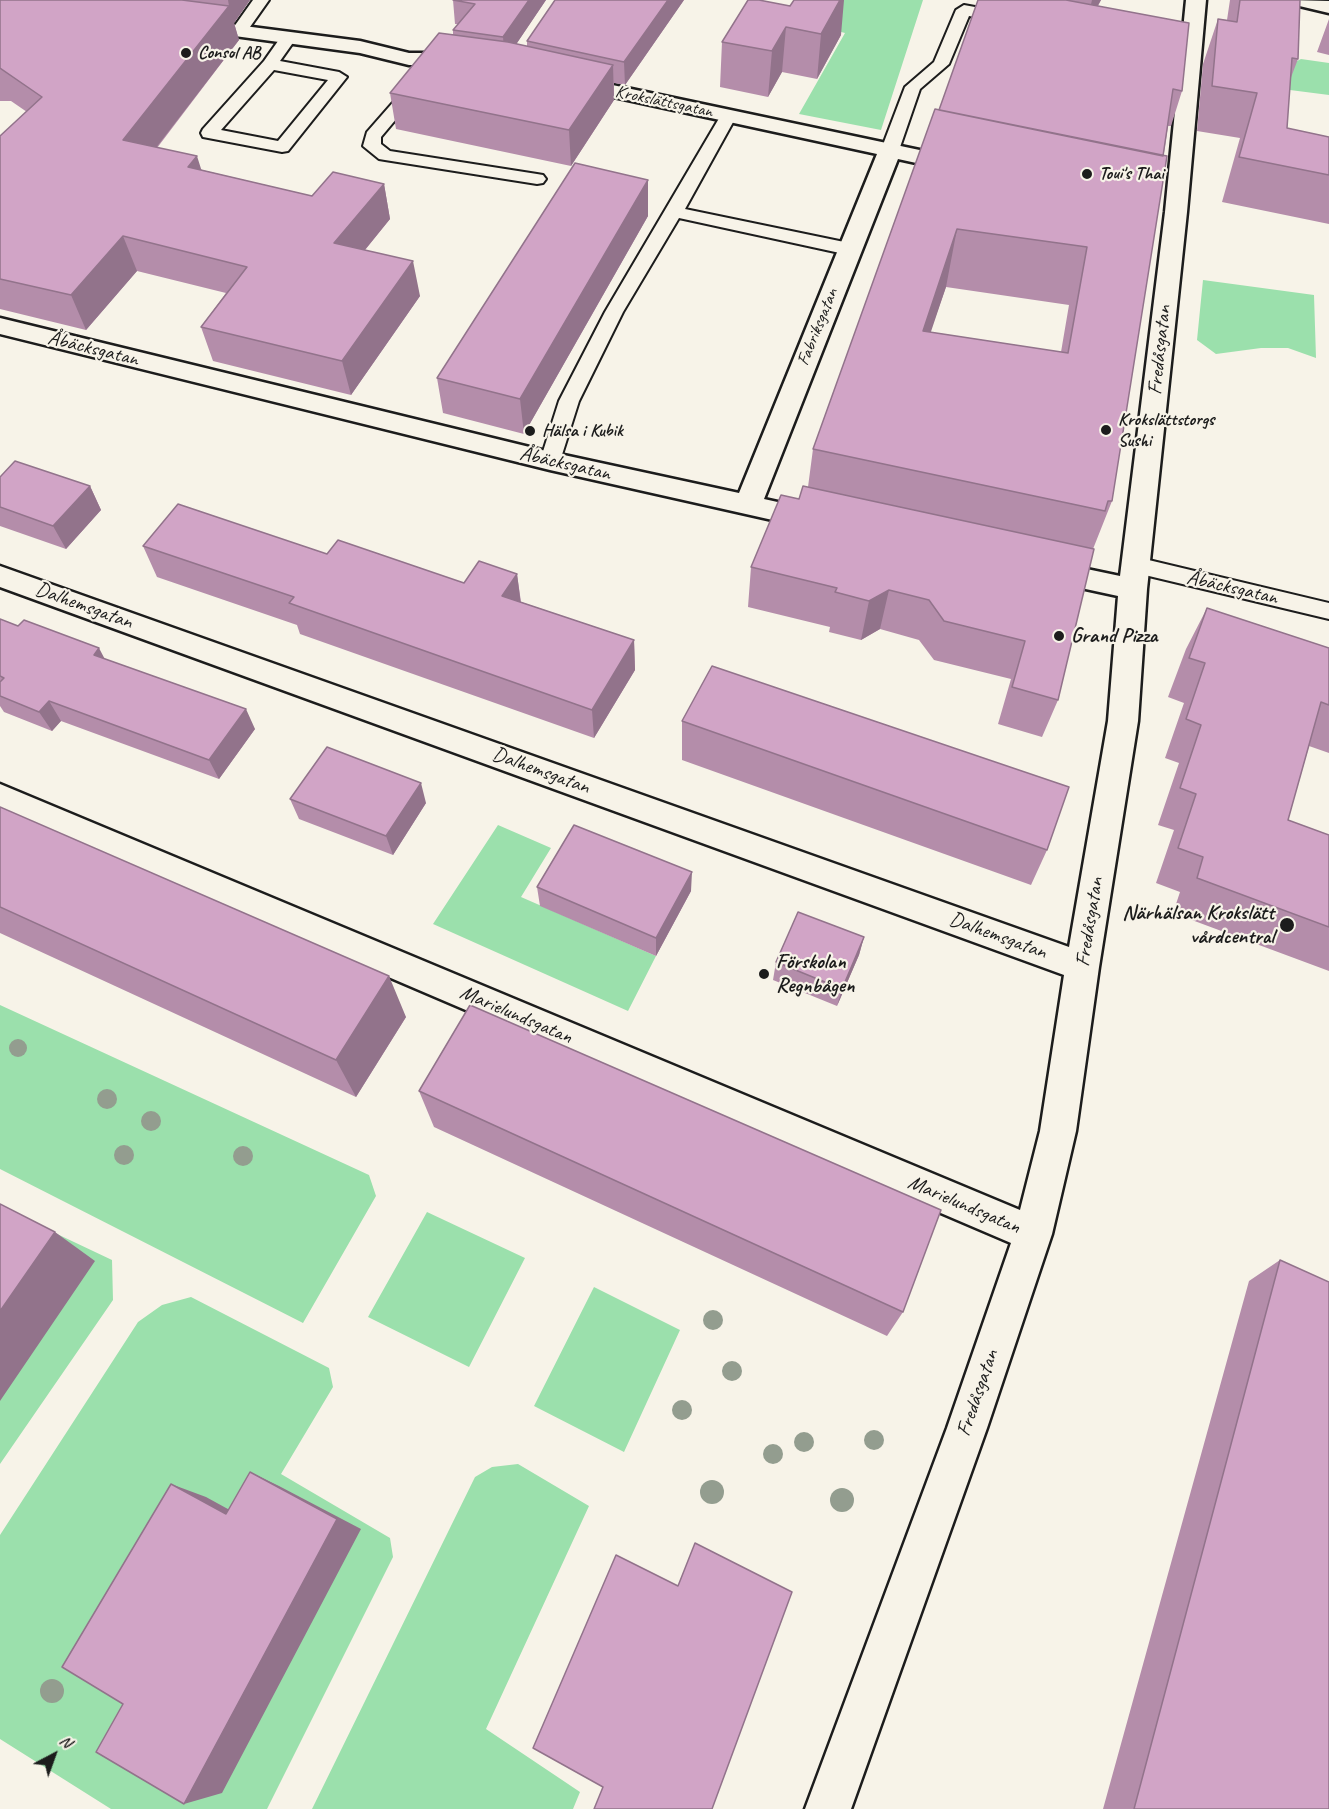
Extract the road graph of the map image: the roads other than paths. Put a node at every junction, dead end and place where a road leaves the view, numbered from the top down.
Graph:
1 (261, 0) edge
2 (1196, 0) edge
3 (1298, 0) edge
4 (1329, 7) edge
5 (1022, 21) edge
6 (174, 24) edge
7 (239, 31) junction
8 (289, 37) junction
9 (436, 59) junction
10 (270, 64) junction
11 (479, 65) edge
12 (546, 77) edge
13 (729, 115) junction
14 (890, 150) junction
15 (981, 170) edge
16 (537, 180) dead end
17 (674, 212) junction
18 (849, 249) junction
19 (0, 326) edge
20 (550, 461) junction
21 (748, 505) junction
22 (841, 526) edge
23 (1016, 564) edge
24 (0, 576) edge
25 (1134, 577) junction
26 (1329, 611) edge
27 (0, 797) edge
28 (1082, 966) junction
29 (1033, 1234) junction
30 (828, 1809) edge

1 - 7 lane
2 - 25 street, Fredåsgatan
3 - 4 street
5 - 14 lane
6 - 7 street
7 - 8 street
8 - 9 street
8 - 10 lane
9 - 11 street
9 - 16 lane
10 - 10 lane
12 - 13 street, Krokslättsgatan
13 - 14 street, Krokslättsgatan
13 - 17 lane
14 - 15 street, Krokslättsgatan
14 - 18 street, Fabriksgatan
17 - 18 lane
17 - 20 lane
18 - 21 street, Fabriksgatan
19 - 20 street, Åbäcksgatan
20 - 21 street, Åbäcksgatan
21 - 22 street, Åbäcksgatan
23 - 25 street, Åbäcksgatan
24 - 28 street, Dalhemsgatan
25 - 26 lane, Åbäcksgatan
25 - 28 street, Fredåsgatan
27 - 29 street, Marielundsgatan
28 - 29 street, Fredåsgatan
29 - 30 street, Fredåsgatan

